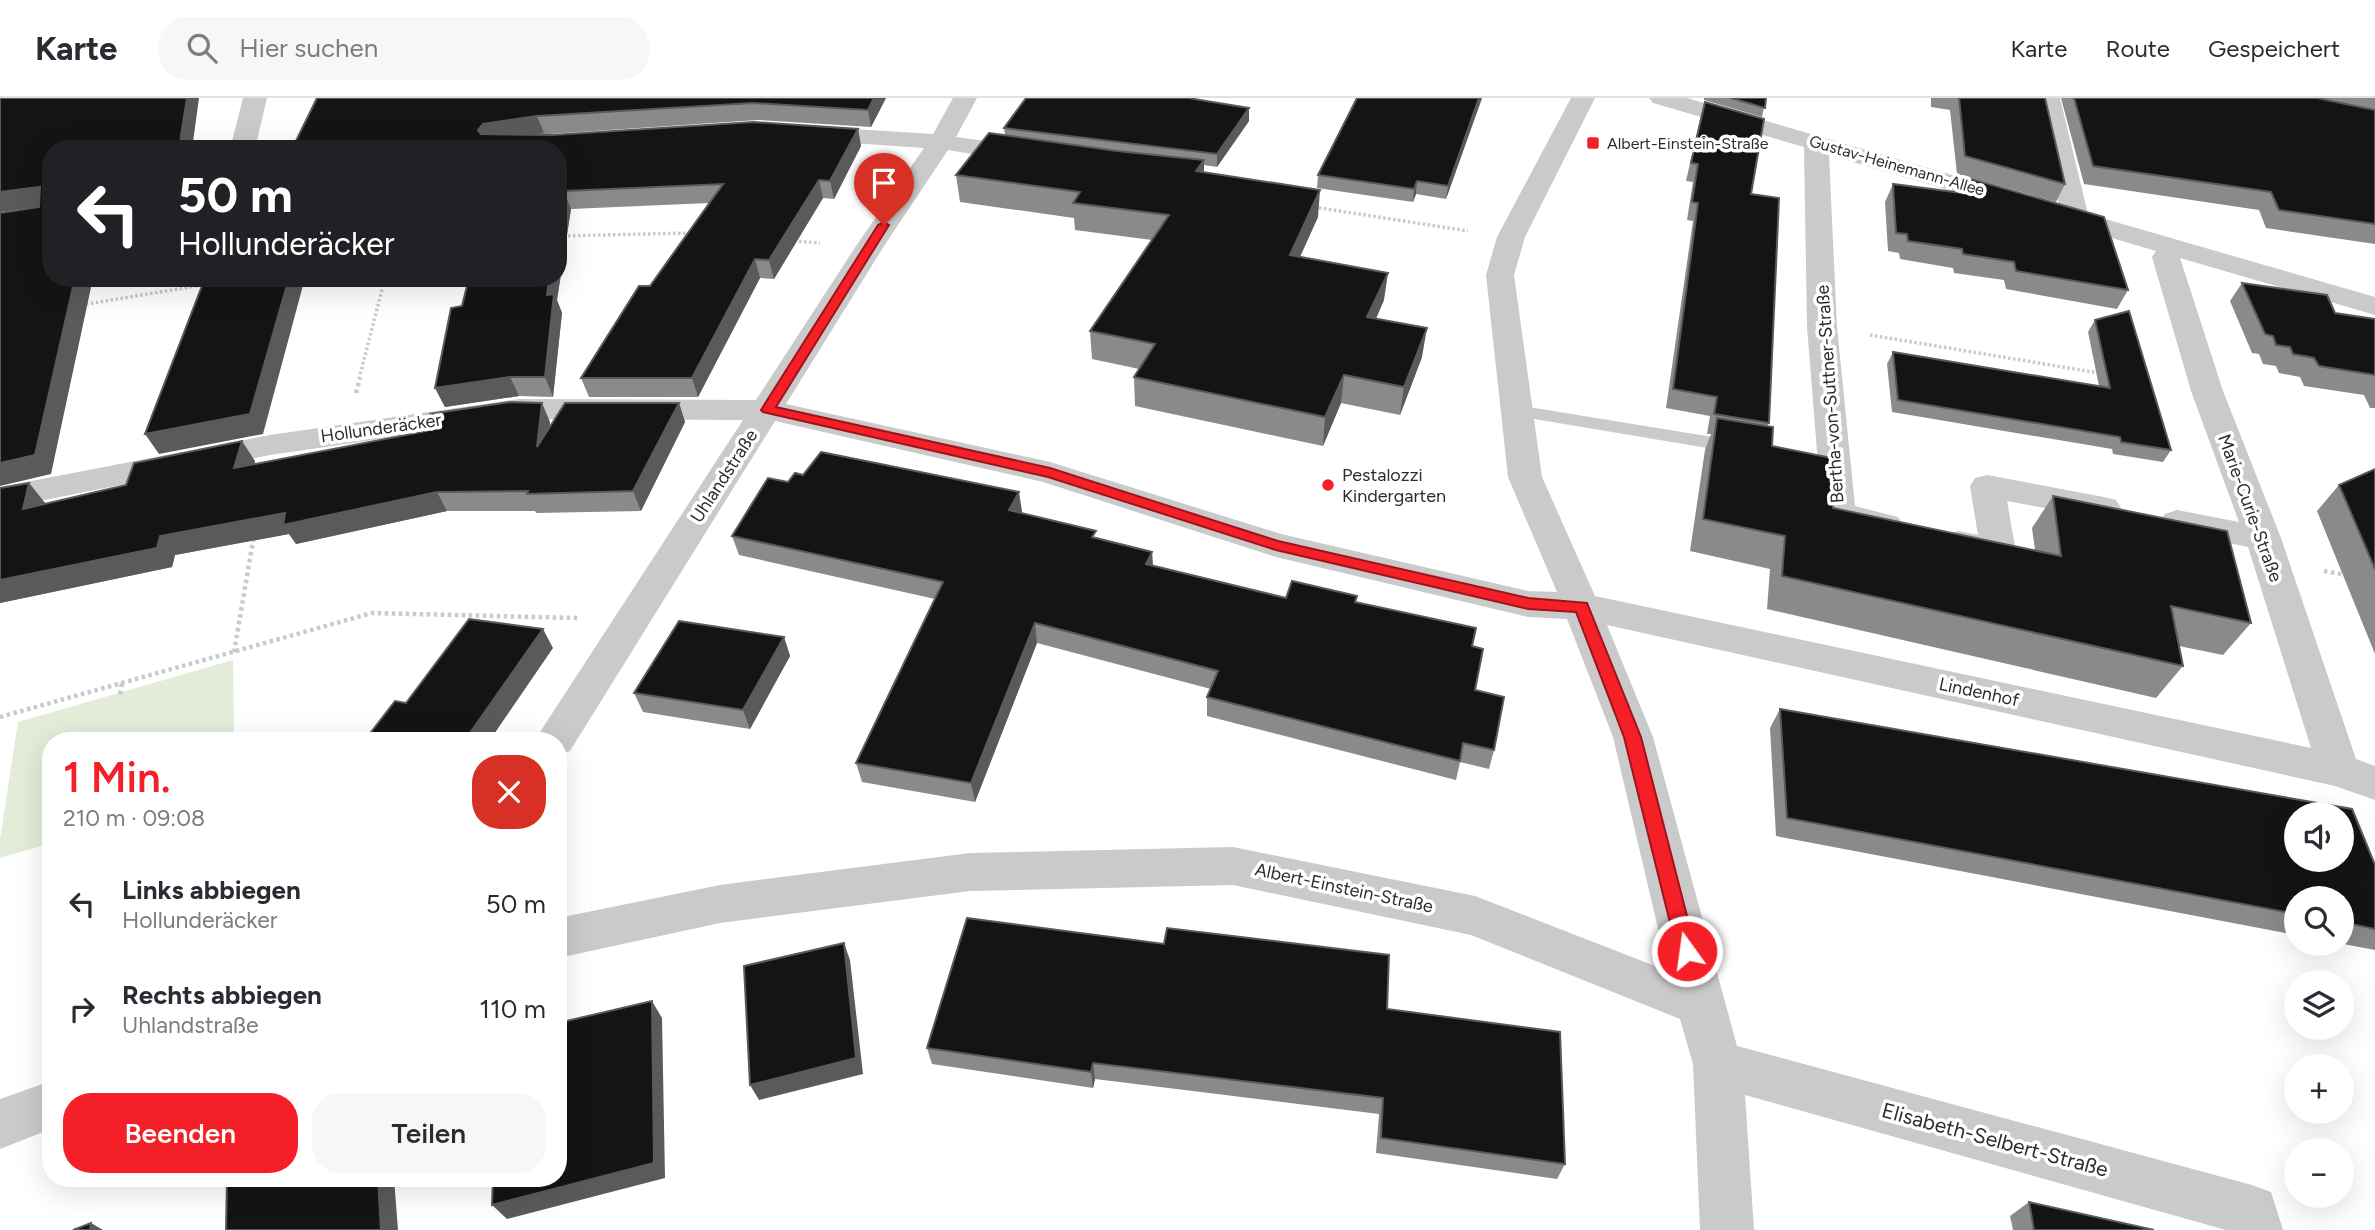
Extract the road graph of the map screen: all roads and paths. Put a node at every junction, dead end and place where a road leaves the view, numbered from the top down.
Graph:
1 (255, 98) edge
2 (965, 98) edge
3 (1583, 98) edge
4 (1661, 98) edge
5 (2048, 98) edge
6 (784, 132) edge
7 (244, 140) edge
8 (1816, 141) junction
9 (941, 142) junction
10 (1050, 158) edge
11 (1313, 206) edge
12 (2075, 217) junction
13 (700, 234) edge
14 (567, 236) edge
15 (1511, 237) junction
16 (791, 241) edge
17 (870, 246) junction
18 (2172, 246) junction
19 (190, 287) edge
20 (383, 287) edge
21 (79, 305) dead end
22 (2375, 306) edge
23 (1822, 327) junction
24 (2111, 375) edge
25 (768, 410) junction
26 (1517, 411) junction
27 (345, 433) junction
28 (1754, 450) edge
29 (0, 498) edge
30 (255, 528) edge
31 (2263, 538) junction
32 (1581, 606) junction
33 (631, 620) junction
34 (233, 652) junction
35 (122, 683) junction
36 (120, 694) dead end
37 (0, 717) edge
38 (561, 732) edge
39 (2339, 770) junction
40 (2375, 783) edge
41 (567, 936) edge
42 (1700, 1005) junction
43 (1718, 1064) junction
44 (42, 1108) edge
45 (0, 1124) edge
46 (1727, 1230) edge
47 (2256, 1230) edge

1 - 7 street
2 - 9 street, Uhlandstraße
3 - 15 street
4 - 8 street, Gustav-Heinemann-Allee
5 - 12 street
6 - 9 street
8 - 12 street, Gustav-Heinemann-Allee
8 - 23 street, Bertha-von-Suttner-Straße
9 - 10 street
9 - 17 street, Uhlandstraße
11 - 15 path
12 - 18 street, Gustav-Heinemann-Allee
13 - 14 path
15 - 26 street
16 - 17 path
17 - 25 street, Uhlandstraße
18 - 22 street, Gustav-Heinemann-Allee
18 - 31 street, Marie-Curie-Straße
19 - 21 path
20 - 27 path
23 - 24 path
23 - 31 street, Bertha-von-Suttner-Straße
25 - 27 street, Hollunderäcker
25 - 32 street, Hollunderäcker
25 - 33 street, Uhlandstraße
26 - 28 lane
26 - 32 street
27 - 29 street, Hollunderäcker
30 - 34 path
31 - 39 street, Marie-Curie-Straße
32 - 39 street, Lindenhof
32 - 42 street
33 - 34 path
33 - 38 street, Uhlandstraße
34 - 35 path
35 - 36 path
35 - 37 path
39 - 40 street, Lindenhof
41 - 42 street, Albert-Einstein-Straße
42 - 43 street
43 - 46 street
43 - 47 street, Elisabeth-Selbert-Straße
44 - 45 street

